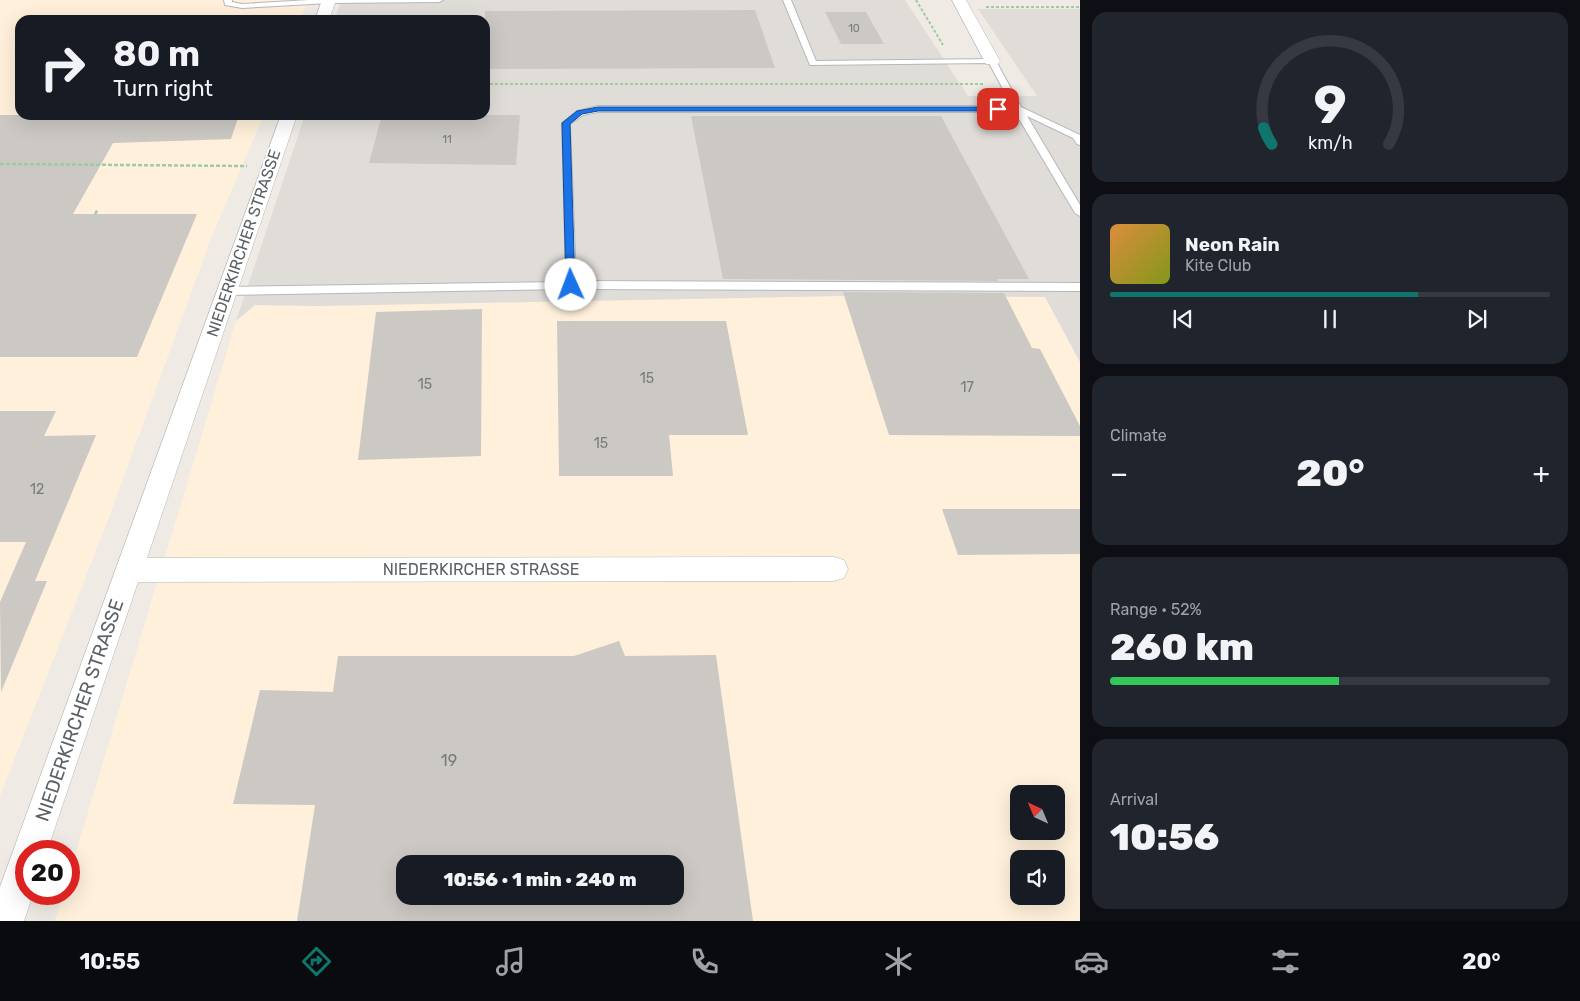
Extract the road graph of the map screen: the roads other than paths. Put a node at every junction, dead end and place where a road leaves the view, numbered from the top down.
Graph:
1 (228, 0) edge
2 (329, 0) edge
3 (440, 0) edge
4 (787, 0) edge
5 (961, 4) edge
6 (324, 15) edge
7 (992, 61) junction
8 (1018, 109) junction
9 (287, 120) edge
10 (1080, 142) edge
11 (1080, 213) edge
12 (571, 285) junction
13 (1080, 287) edge
14 (226, 291) junction
15 (834, 569) dead end
16 (128, 570) junction
17 (34, 840) edge
18 (15, 894) edge
19 (6, 921) edge

1 - 2 lane
2 - 3 lane
2 - 6 street
4 - 7 lane
5 - 7 street
7 - 8 lane
8 - 10 lane
8 - 11 lane
8 - 12 lane
9 - 14 street, NIEDERKIRCHER STRASSE
12 - 13 lane
12 - 14 lane
14 - 16 street, NIEDERKIRCHER STRASSE
15 - 16 street, NIEDERKIRCHER STRASSE
16 - 17 street, NIEDERKIRCHER STRASSE
18 - 19 street

